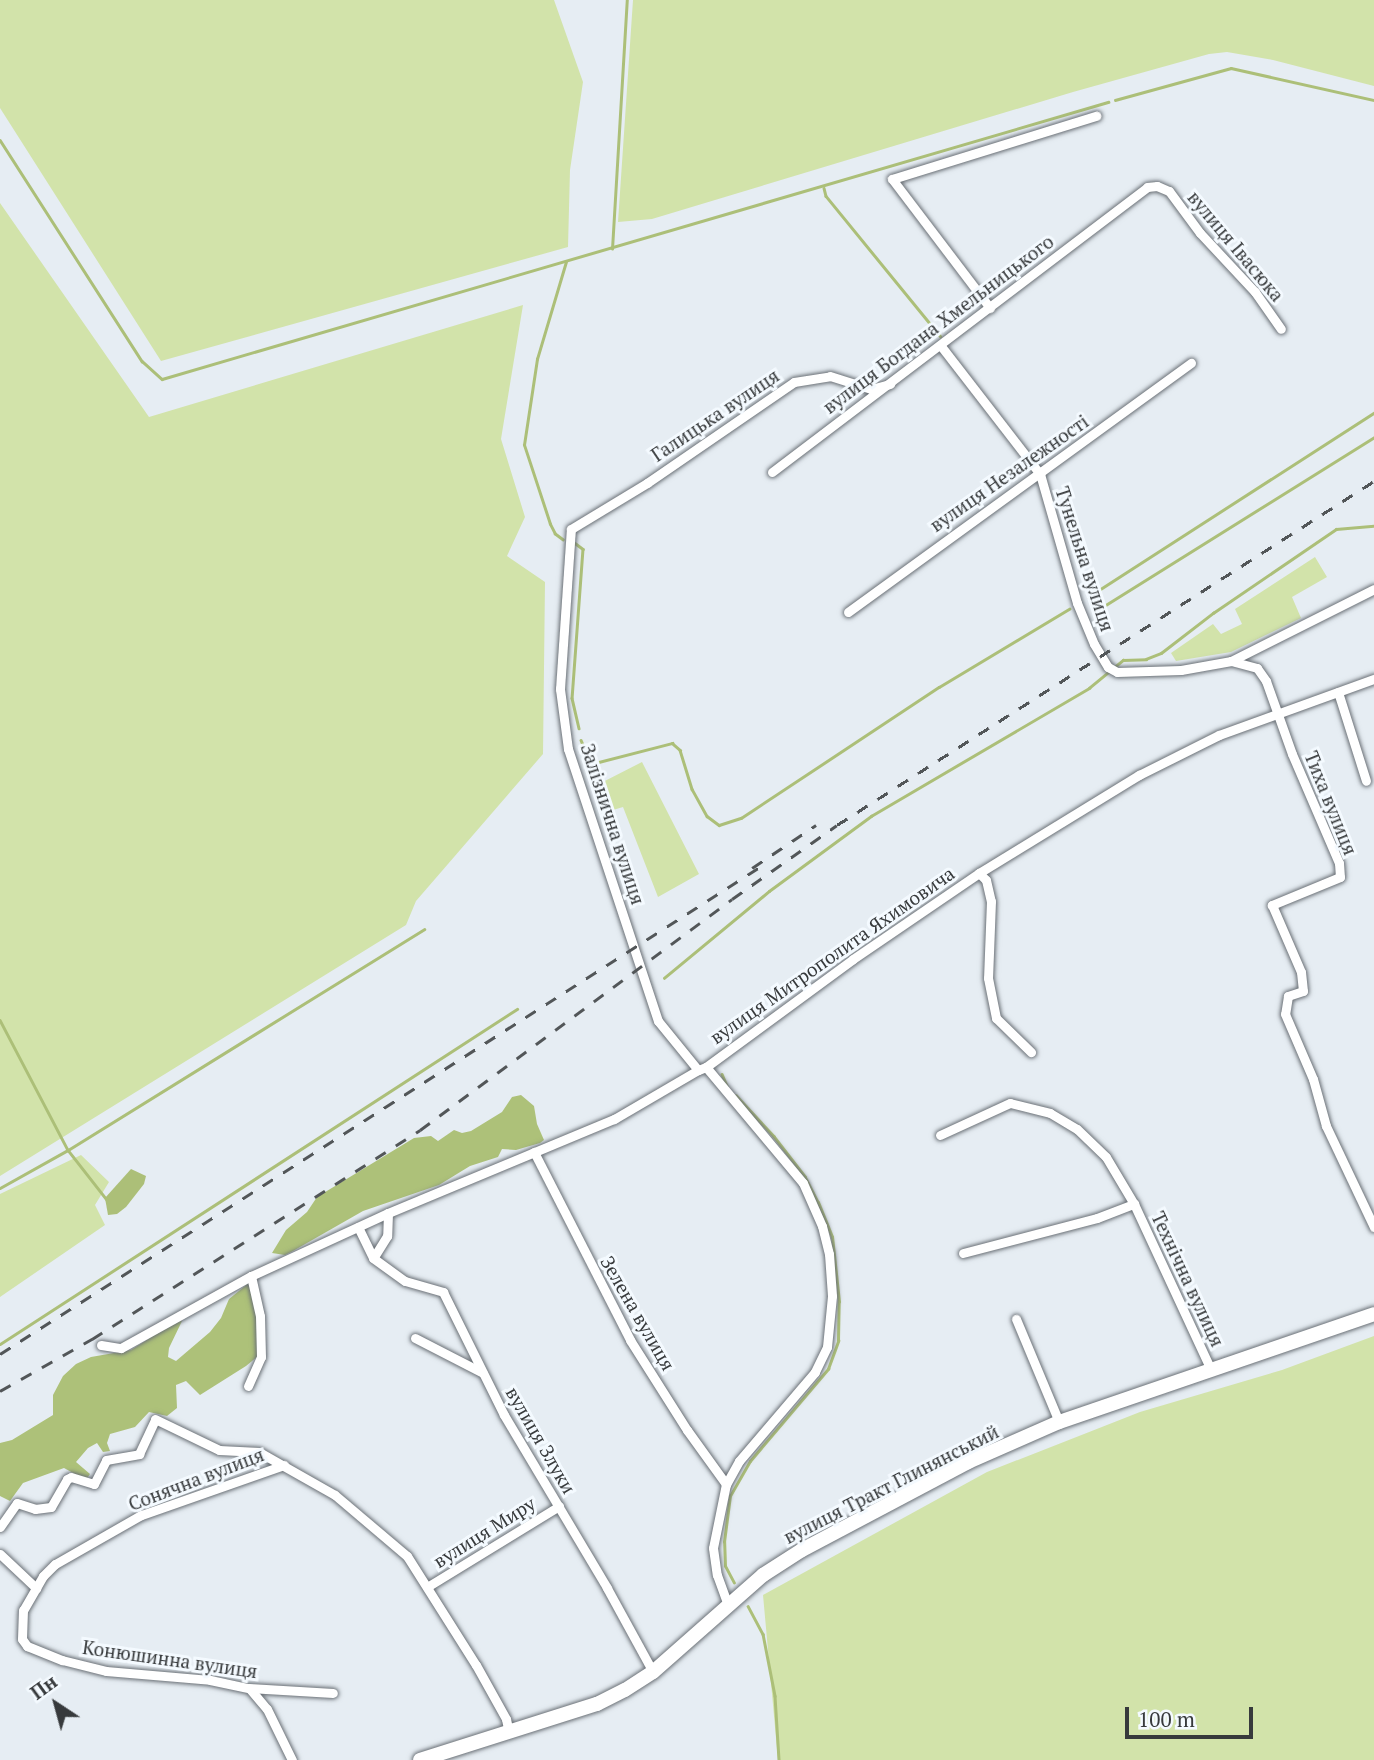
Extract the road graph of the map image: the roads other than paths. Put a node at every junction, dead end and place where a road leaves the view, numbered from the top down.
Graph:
1 (1096, 116) dead end
2 (1125, 203) joint
3 (990, 308) junction
4 (1281, 329) dead end
5 (941, 345) junction
6 (1191, 363) dead end
7 (890, 384) junction
8 (772, 472) dead end
9 (1040, 474) junction
10 (571, 529) joint
11 (1374, 589) edge
12 (848, 612) dead end
13 (1231, 661) junction
14 (1374, 679) edge
15 (1338, 692) junction
16 (1277, 713) junction
17 (1366, 782) dead end
18 (979, 873) junction
19 (1031, 1052) dead end
20 (702, 1068) junction
21 (940, 1135) dead end
22 (534, 1152) junction
23 (1134, 1204) junction
24 (388, 1213) junction
25 (358, 1227) junction
26 (1374, 1227) edge
27 (962, 1253) dead end
28 (373, 1258) junction
29 (251, 1276) junction
30 (1374, 1314) edge
31 (1016, 1319) dead end
32 (415, 1338) dead end
33 (101, 1345) dead end
34 (1210, 1368) junction
35 (483, 1373) junction
36 (248, 1385) dead end
37 (1059, 1422) junction
38 (284, 1465) junction
39 (726, 1483) junction
40 (559, 1506) junction
41 (0, 1527) edge
42 (0, 1554) edge
43 (428, 1587) junction
44 (36, 1588) junction
45 (729, 1606) junction
46 (653, 1672) junction
47 (249, 1688) junction
48 (333, 1693) dead end
49 (509, 1733) junction
50 (292, 1760) edge
51 (420, 1760) edge

1 - 3 street
2 - 3 street, вулиця Богдана Хмельницького
2 - 4 street, вулиця Івасюка
3 - 5 street, вулиця Богдана Хмельницького
5 - 7 street, вулиця Богдана Хмельницького
5 - 9 street, Тунельна вулиця
6 - 9 street, вулиця Незалежності
7 - 8 street, вулиця Богдана Хмельницького
7 - 10 street, Галицька вулиця
9 - 12 street, вулиця Незалежності
9 - 13 street, Тунельна вулиця
10 - 20 street, Залізнична вулиця
11 - 13 street
13 - 16 street
14 - 15 street, вулиця Митрополита Яхимовича
15 - 16 street, вулиця Митрополита Яхимовича
15 - 17 street
16 - 18 street, вулиця Митрополита Яхимовича
16 - 26 street, Тиха вулиця
18 - 19 street, вулиця Митрополита Яхимовича
18 - 20 street, вулиця Митрополита Яхимовича
20 - 22 street
20 - 39 street, Залізнична вулиця
21 - 23 street, Технічна вулиця
22 - 24 street
22 - 39 street, Зелена вулиця
23 - 27 street, Технічна вулиця
23 - 34 street, Технічна вулиця
24 - 25 street
24 - 28 street
25 - 28 street, вулиця Злуки
25 - 29 street
28 - 35 street, вулиця Злуки
29 - 33 street
29 - 36 street
30 - 34 main road, вулиця Тракт Глинянський
31 - 37 street
32 - 35 street
34 - 37 main road, вулиця Тракт Глинянський
35 - 40 street, вулиця Злуки
37 - 45 main road, вулиця Тракт Глинянський
38 - 41 street
38 - 43 street, Сонячна вулиця
38 - 44 street, Сонячна вулиця
39 - 45 street, Залізнична вулиця
40 - 43 street, вулиця Миру
40 - 46 street, вулиця Злуки
42 - 44 street
43 - 49 street, Сонячна вулиця
44 - 47 street, Конюшинна вулиця
45 - 46 main road, вулиця Тракт Глинянський
46 - 49 main road, вулиця Тракт Глинянський
47 - 48 street, Конюшинна вулиця
47 - 50 street
49 - 51 main road, вулиця Тракт Глинянський

